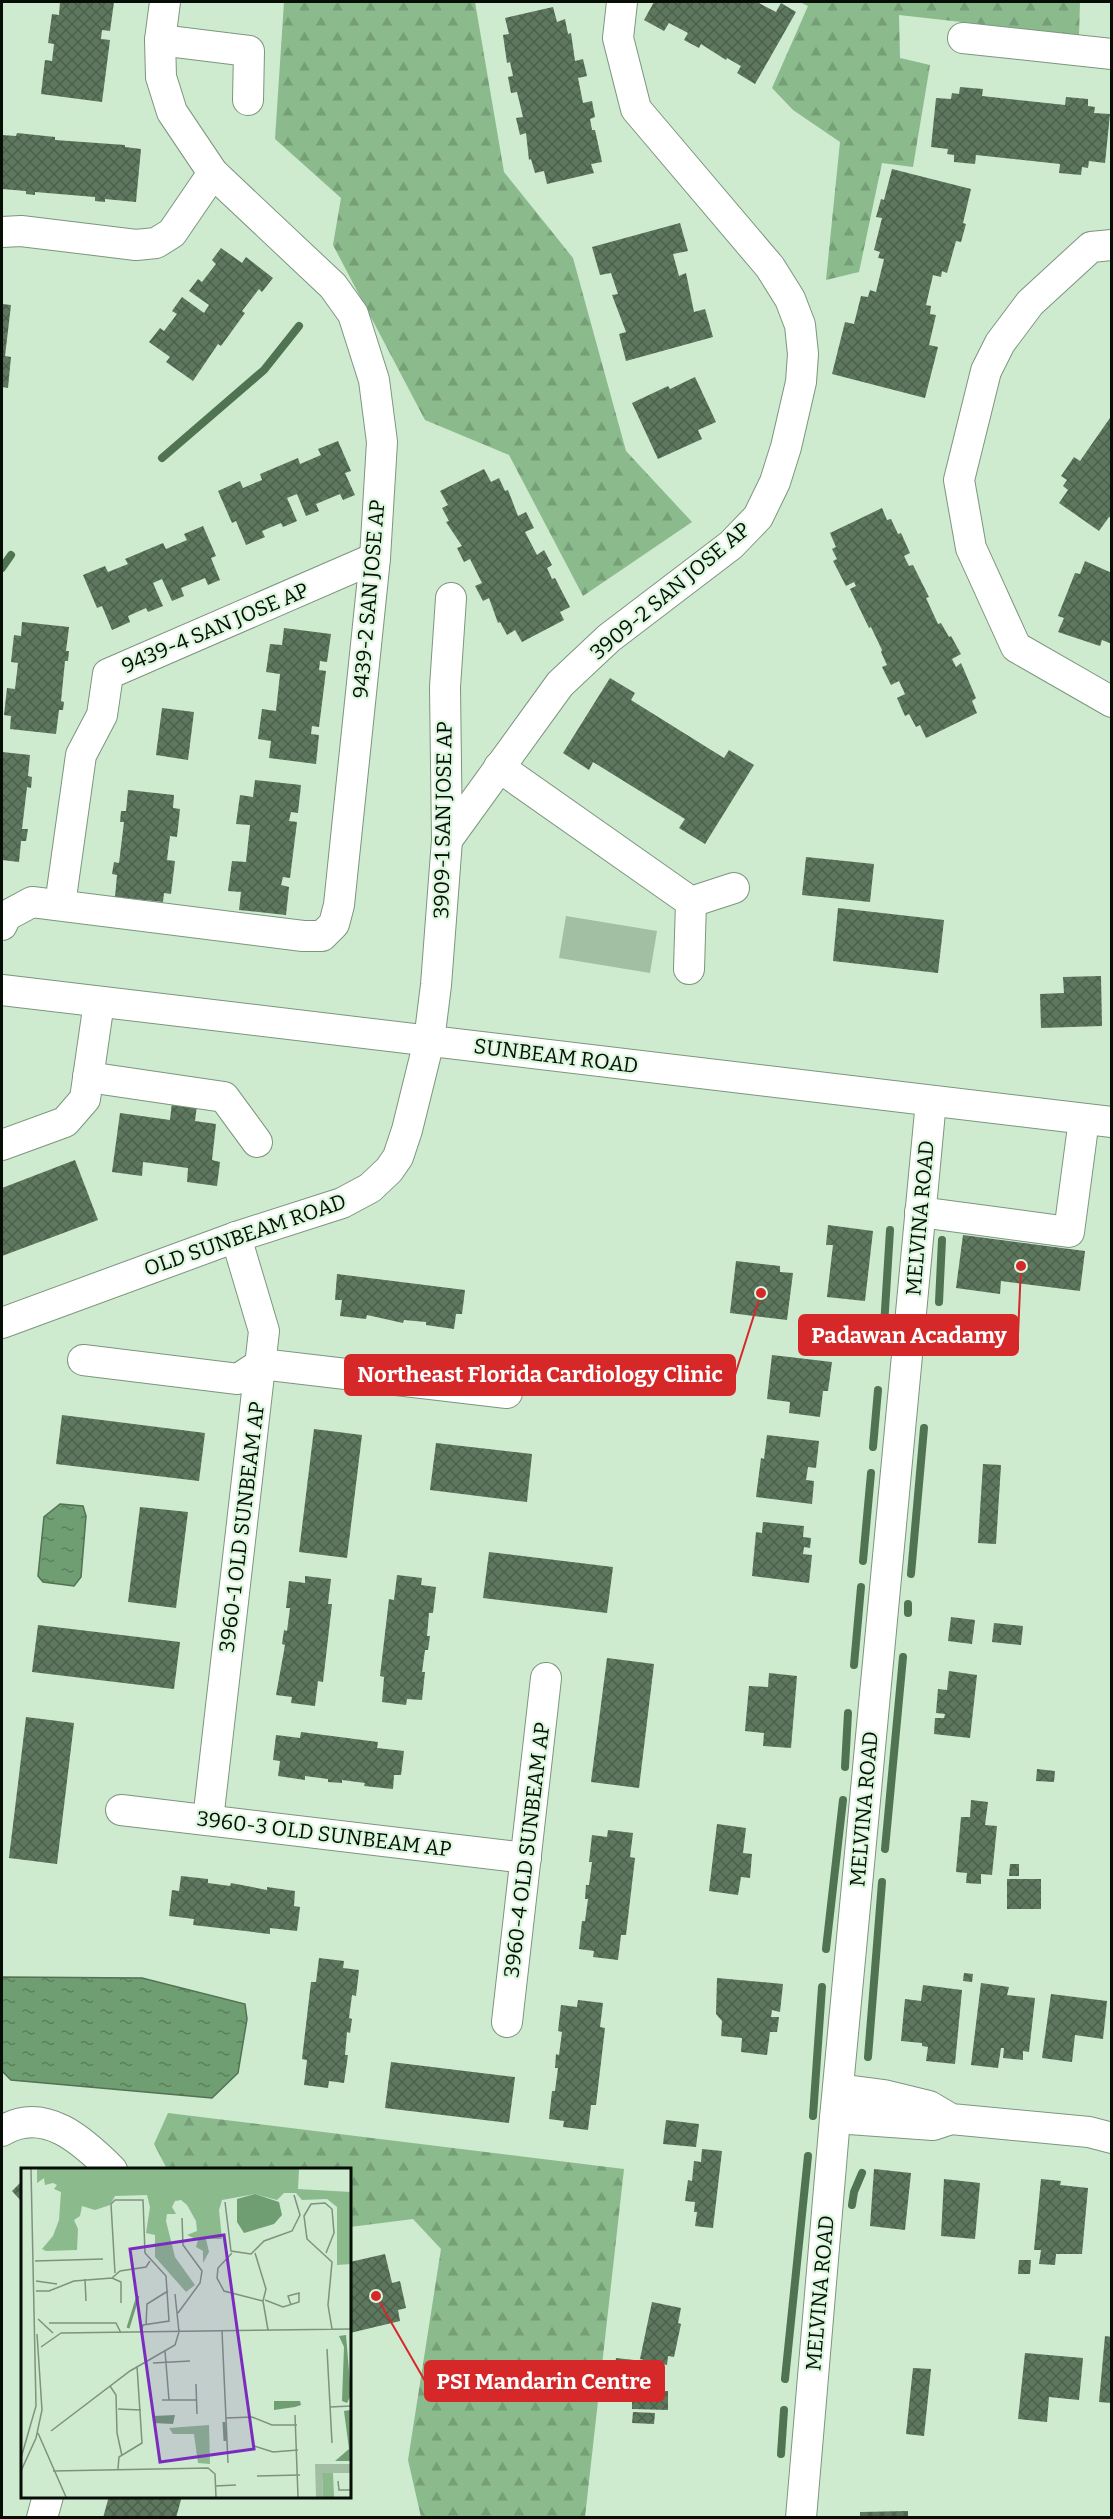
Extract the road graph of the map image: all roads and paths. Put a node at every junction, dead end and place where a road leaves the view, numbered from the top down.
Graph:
1 (165, 2) edge
2 (622, 2) edge
3 (963, 38) dead end
4 (160, 40) junction
5 (1112, 54) edge
6 (248, 100) dead end
7 (213, 172) junction
8 (2, 232) edge
9 (1112, 245) edge
10 (375, 558) junction
11 (451, 598) dead end
12 (1112, 702) edge
13 (500, 768) junction
14 (447, 840) junction
15 (734, 888) dead end
16 (691, 902) junction
17 (60, 905) junction
18 (2, 925) edge
19 (689, 969) dead end
20 (2, 990) edge
21 (99, 1002) junction
22 (429, 1041) junction
23 (88, 1077) junction
24 (931, 1101) junction
25 (1098, 1120) edge
26 (257, 1142) dead end
27 (2, 1145) edge
28 (920, 1212) junction
29 (236, 1237) junction
30 (2, 1323) edge
31 (83, 1360) dead end
32 (261, 1364) junction
33 (507, 1393) dead end
34 (546, 1678) dead end
35 (121, 1810) dead end
36 (208, 1820) junction
37 (526, 1858) junction
38 (507, 2022) dead end
39 (836, 2103) junction
40 (2, 2131) edge
41 (1112, 2138) edge
42 (111, 2168) edge
43 (47, 2498) edge
44 (42, 2517) edge
45 (801, 2517) edge

1 - 4 street, 9439-2 SAN JOSE AP
2 - 13 street, 3909-2 SAN JOSE AP
3 - 5 street
4 - 6 street
4 - 7 street, 9439-2 SAN JOSE AP
7 - 8 street
7 - 10 street, 9439-2 SAN JOSE AP
9 - 12 street
10 - 17 street, 9439-4 SAN JOSE AP
10 - 17 street, 9439-2 SAN JOSE AP
11 - 14 street, 3909-1 SAN JOSE AP
13 - 14 street, 3909-2 SAN JOSE AP
13 - 16 street
14 - 22 street, 3909-1 SAN JOSE AP
15 - 16 street
16 - 19 street
17 - 18 street, 9439-2 SAN JOSE AP
20 - 21 street, SUNBEAM ROAD
21 - 22 street, SUNBEAM ROAD
21 - 23 street
22 - 24 street, SUNBEAM ROAD
22 - 29 street, OLD SUNBEAM ROAD
23 - 26 street
23 - 27 street
24 - 25 street, SUNBEAM ROAD
24 - 28 street, MELVINA ROAD
25 - 28 street
28 - 39 street, MELVINA ROAD
29 - 30 street, OLD SUNBEAM ROAD
29 - 32 street, 3960-1 OLD SUNBEAM AP
31 - 32 street
32 - 33 street
32 - 36 street, 3960-1 OLD SUNBEAM AP
34 - 37 street, 3960-4 OLD SUNBEAM AP
35 - 36 street, 3960-3 OLD SUNBEAM AP
36 - 37 street, 3960-3 OLD SUNBEAM AP
37 - 38 street, 3960-4 OLD SUNBEAM AP
39 - 41 street
39 - 45 street, MELVINA ROAD
40 - 42 street
43 - 44 street

